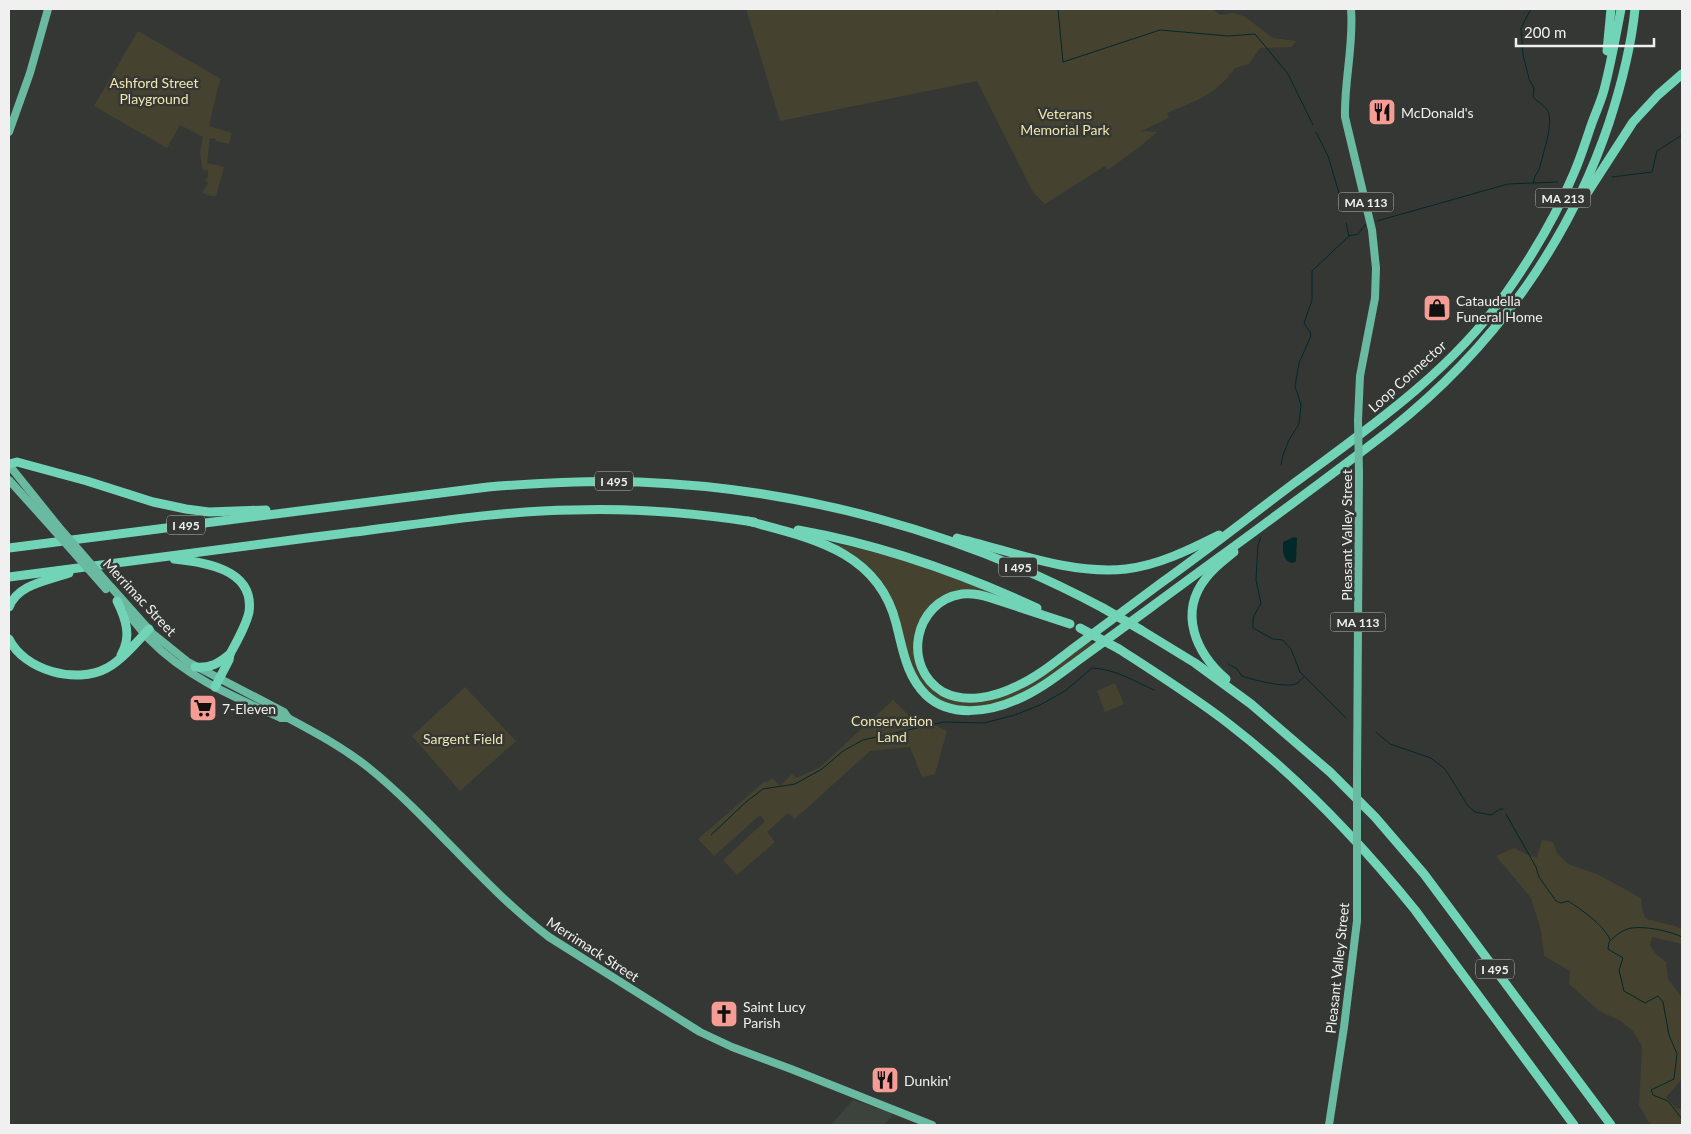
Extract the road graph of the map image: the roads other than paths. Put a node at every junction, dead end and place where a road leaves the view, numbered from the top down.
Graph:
1 (48, 9) edge
2 (1351, 9) edge
3 (1611, 9) edge
4 (1621, 9) edge
5 (1635, 9) edge
6 (1682, 74) edge
7 (1598, 106) junction
8 (9, 132) edge
9 (1558, 238) junction
10 (10, 467) edge
11 (9, 480) edge
12 (1297, 499) junction
13 (295, 511) junction
14 (748, 521) junction
15 (56, 528) junction
16 (1235, 528) junction
17 (929, 533) junction
18 (9, 548) edge
19 (161, 558) junction
20 (82, 568) junction
21 (9, 577) edge
22 (108, 588) junction
23 (116, 601) junction
24 (9, 608) edge
25 (1070, 624) junction
26 (147, 632) junction
27 (9, 639) edge
28 (230, 654) junction
29 (119, 659) junction
30 (195, 667) junction
31 (217, 683) junction
32 (1251, 704) junction
33 (288, 718) joint
34 (932, 1125) edge
35 (1329, 1125) edge
36 (1574, 1125) edge
37 (1611, 1125) edge

1 - 8 main road
2 - 35 main road, Pleasant Valley Street / MA 113, bridge
3 - 7 highway
4 - 7 highway, Loop Connector / MA 213
5 - 9 highway, Loop Connector / MA 213
6 - 9 highway
7 - 16 highway, Loop Connector / MA 213
9 - 12 highway, Loop Connector / MA 213
10 - 13 highway
10 - 15 main road, Merrimac Street
11 - 15 main road, Merrimac Street
12 - 14 highway
12 - 32 highway
13 - 17 highway, I 495
13 - 18 highway, I 495
14 - 19 highway, I 495
14 - 25 highway, I 495
15 - 22 main road, Merrimac Street, bridge
16 - 17 highway
16 - 25 highway
17 - 32 highway, I 495, bridge
19 - 20 highway, I 495
19 - 28 highway
20 - 21 highway, I 495
20 - 24 highway
22 - 23 main road, Merrimac Street
22 - 26 main road, Merrimac Street
23 - 26 main road, Merrimac Street
23 - 29 highway
25 - 36 highway, I 495, bridge
26 - 29 highway
26 - 30 main road, Merrimac Street
26 - 31 main road, Merrimac Street
27 - 29 highway
28 - 30 highway
28 - 31 highway
30 - 31 main road, Merrimac Street
31 - 33 main road, Merrimac Street
32 - 37 highway, I 495
33 - 34 main road, Merrimack Street

